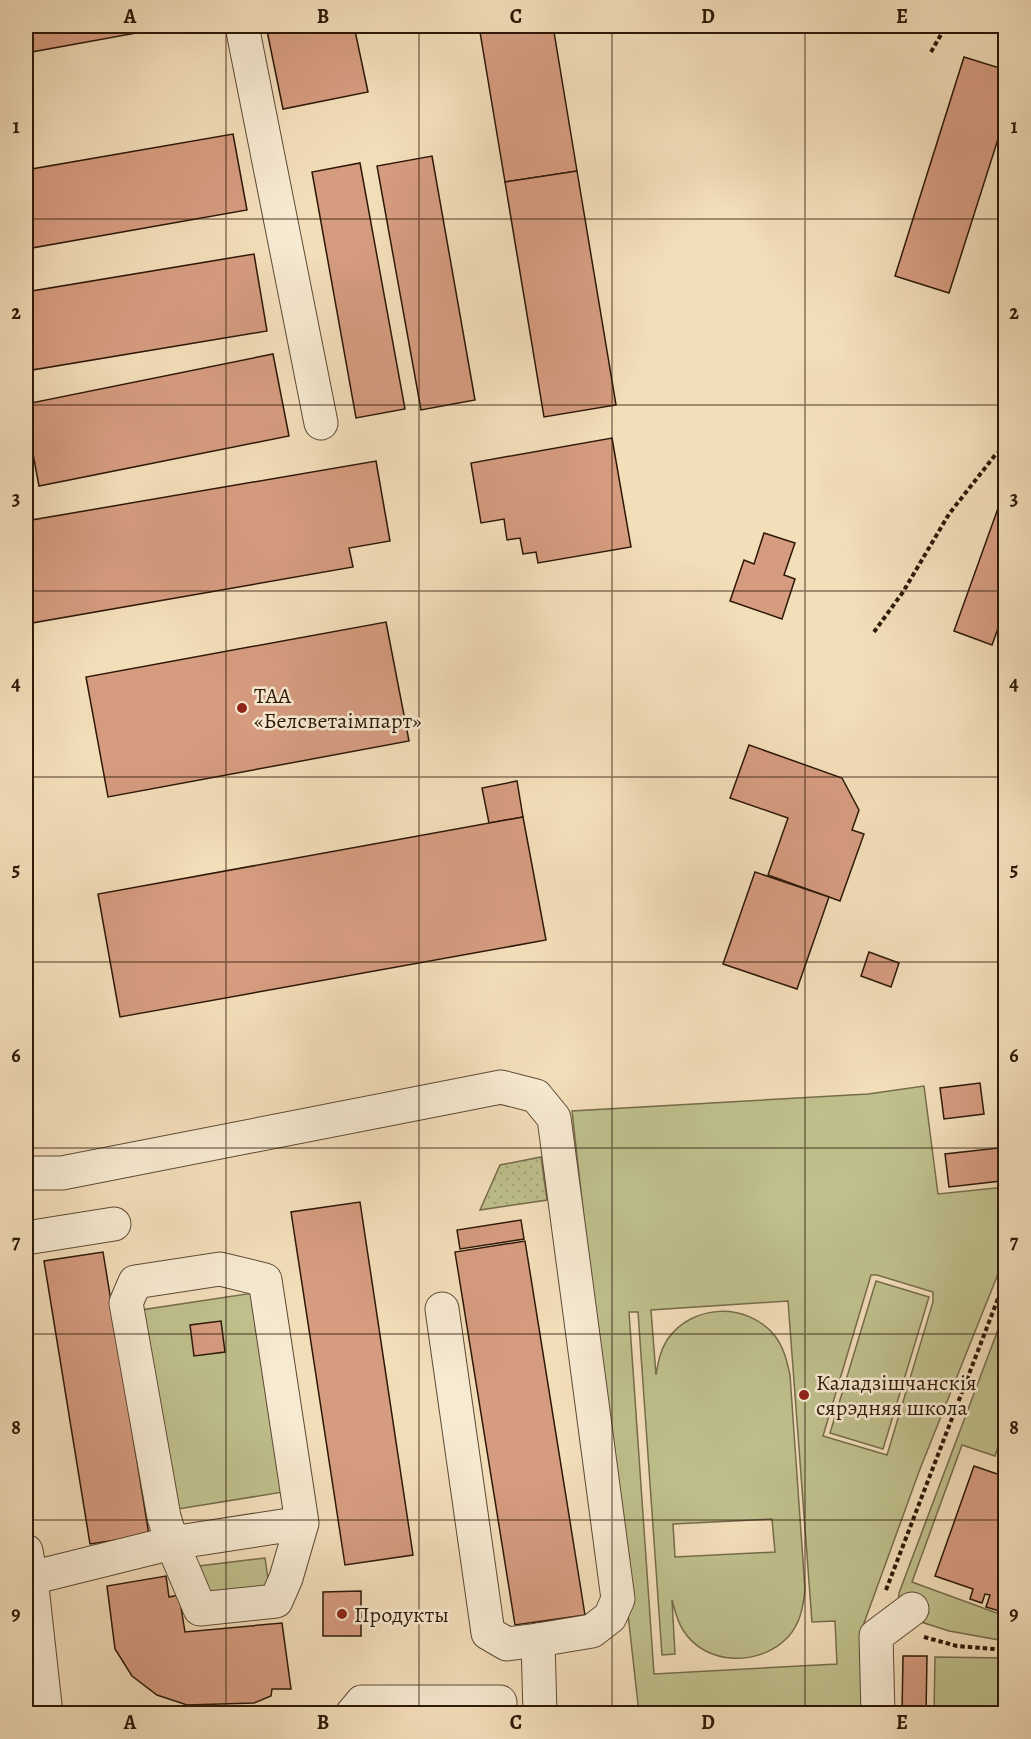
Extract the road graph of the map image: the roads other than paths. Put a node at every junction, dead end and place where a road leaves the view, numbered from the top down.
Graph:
1 (242, 26) edge
2 (321, 423) dead end
3 (26, 1173) edge
4 (114, 1224) dead end
5 (26, 1238) edge
6 (442, 1309) dead end
7 (302, 1523) junction
8 (172, 1543) junction
9 (28, 1565) edge
10 (902, 1615) road end
11 (538, 1640) junction
12 (500, 1702) dead end
13 (46, 1713) edge
14 (352, 1713) edge
15 (540, 1713) edge
16 (878, 1713) edge

1 - 2 street
3 - 11 street
4 - 5 street
6 - 11 street
7 - 8 street
7 - 8 street
7 - 8 street
8 - 9 street
9 - 13 street
10 - 16 street
11 - 15 street
12 - 14 street

